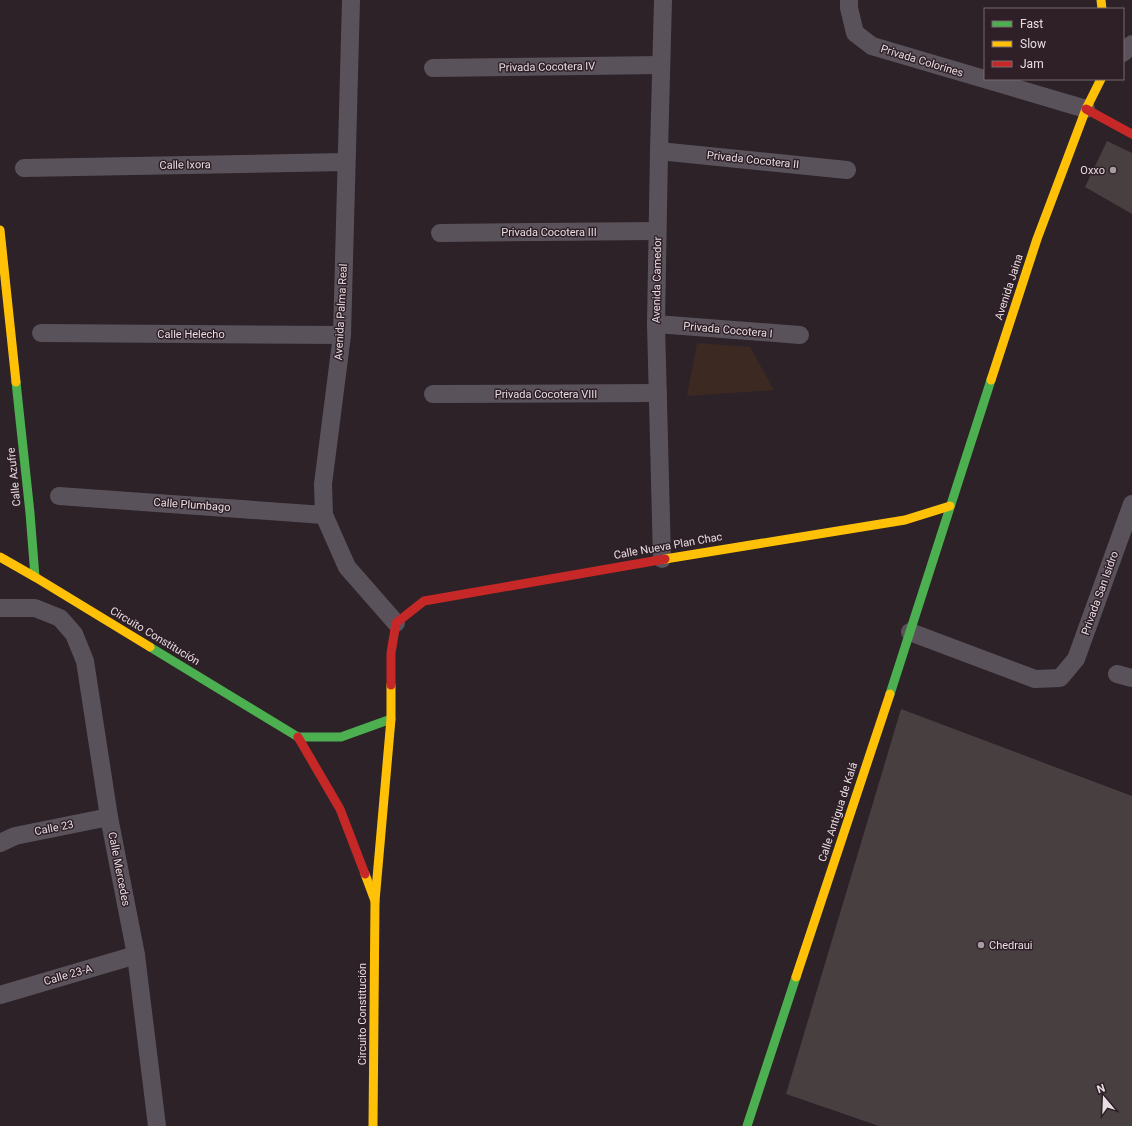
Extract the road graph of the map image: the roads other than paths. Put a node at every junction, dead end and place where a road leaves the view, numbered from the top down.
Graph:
1 (351, 0) edge
2 (663, 0) edge
3 (849, 0) edge
4 (1132, 44) edge
5 (1124, 52) edge
6 (661, 65) junction
7 (433, 68) dead end
8 (984, 79) edge
9 (987, 80) edge
10 (1100, 80) edge
11 (1086, 109) junction
12 (1132, 134) edge
13 (659, 151) junction
14 (346, 162) junction
15 (24, 168) dead end
16 (847, 170) dead end
17 (0, 230) edge
18 (657, 231) junction
19 (440, 232) dead end
20 (656, 324) junction
21 (41, 333) dead end
22 (342, 335) junction
23 (800, 335) dead end
24 (434, 394) dead end
25 (658, 394) junction
26 (60, 496) dead end
27 (1132, 504) edge
28 (950, 506) junction
29 (324, 515) junction
30 (0, 557) edge
31 (662, 559) junction
32 (35, 577) junction
33 (0, 608) edge
34 (396, 623) junction
35 (910, 632) junction
36 (391, 719) junction
37 (298, 737) junction
38 (109, 817) junction
39 (0, 843) edge
40 (375, 901) junction
41 (136, 955) junction
42 (0, 994) edge
43 (157, 1126) edge
44 (373, 1126) edge
45 (747, 1126) edge

1 - 14 street, Avenida Palma Real
2 - 6 street, Avenida Camedor
3 - 8 street, Privada Colorines
4 - 5 street
6 - 7 street, Privada Cocotera IV
6 - 13 street, Avenida Camedor
9 - 11 street, Privada Colorines
10 - 11 main road, Avenida Jaina
11 - 12 main road
11 - 28 main road, Avenida Jaina
13 - 16 street, Privada Cocotera II
13 - 18 street, Avenida Camedor
14 - 15 street, Calle Ixora
14 - 22 street, Avenida Palma Real
17 - 32 main road, Calle Azufre
18 - 19 street, Privada Cocotera III
18 - 20 street, Avenida Camedor
20 - 23 street, Privada Cocotera I
20 - 25 street, Avenida Camedor
21 - 22 street, Calle Helecho
22 - 29 street, Avenida Palma Real
24 - 25 street, Privada Cocotera VIII
25 - 31 street, Avenida Camedor
26 - 29 street, Calle Plumbago
27 - 35 street, Privada San Isidro
28 - 31 main road, Calle Nueva Plan Chac
28 - 35 main road, Calle Antigua de Kalá
29 - 34 street, Avenida Palma Real
30 - 32 main road, Circuito Constitución
31 - 34 main road, Calle Nueva Plan Chac
32 - 37 main road, Circuito Constitución
33 - 38 street, Calle Mercedes
34 - 36 main road, Circuito Constitución
35 - 45 main road, Calle Antigua de Kalá
36 - 37 main road
36 - 40 main road, Circuito Constitución
37 - 40 main road, Circuito Constitución
38 - 39 street, Calle 23
38 - 41 street, Calle Mercedes
40 - 44 main road, Circuito Constitución
41 - 42 street, Calle 23-A
41 - 43 street, Calle Mercedes

